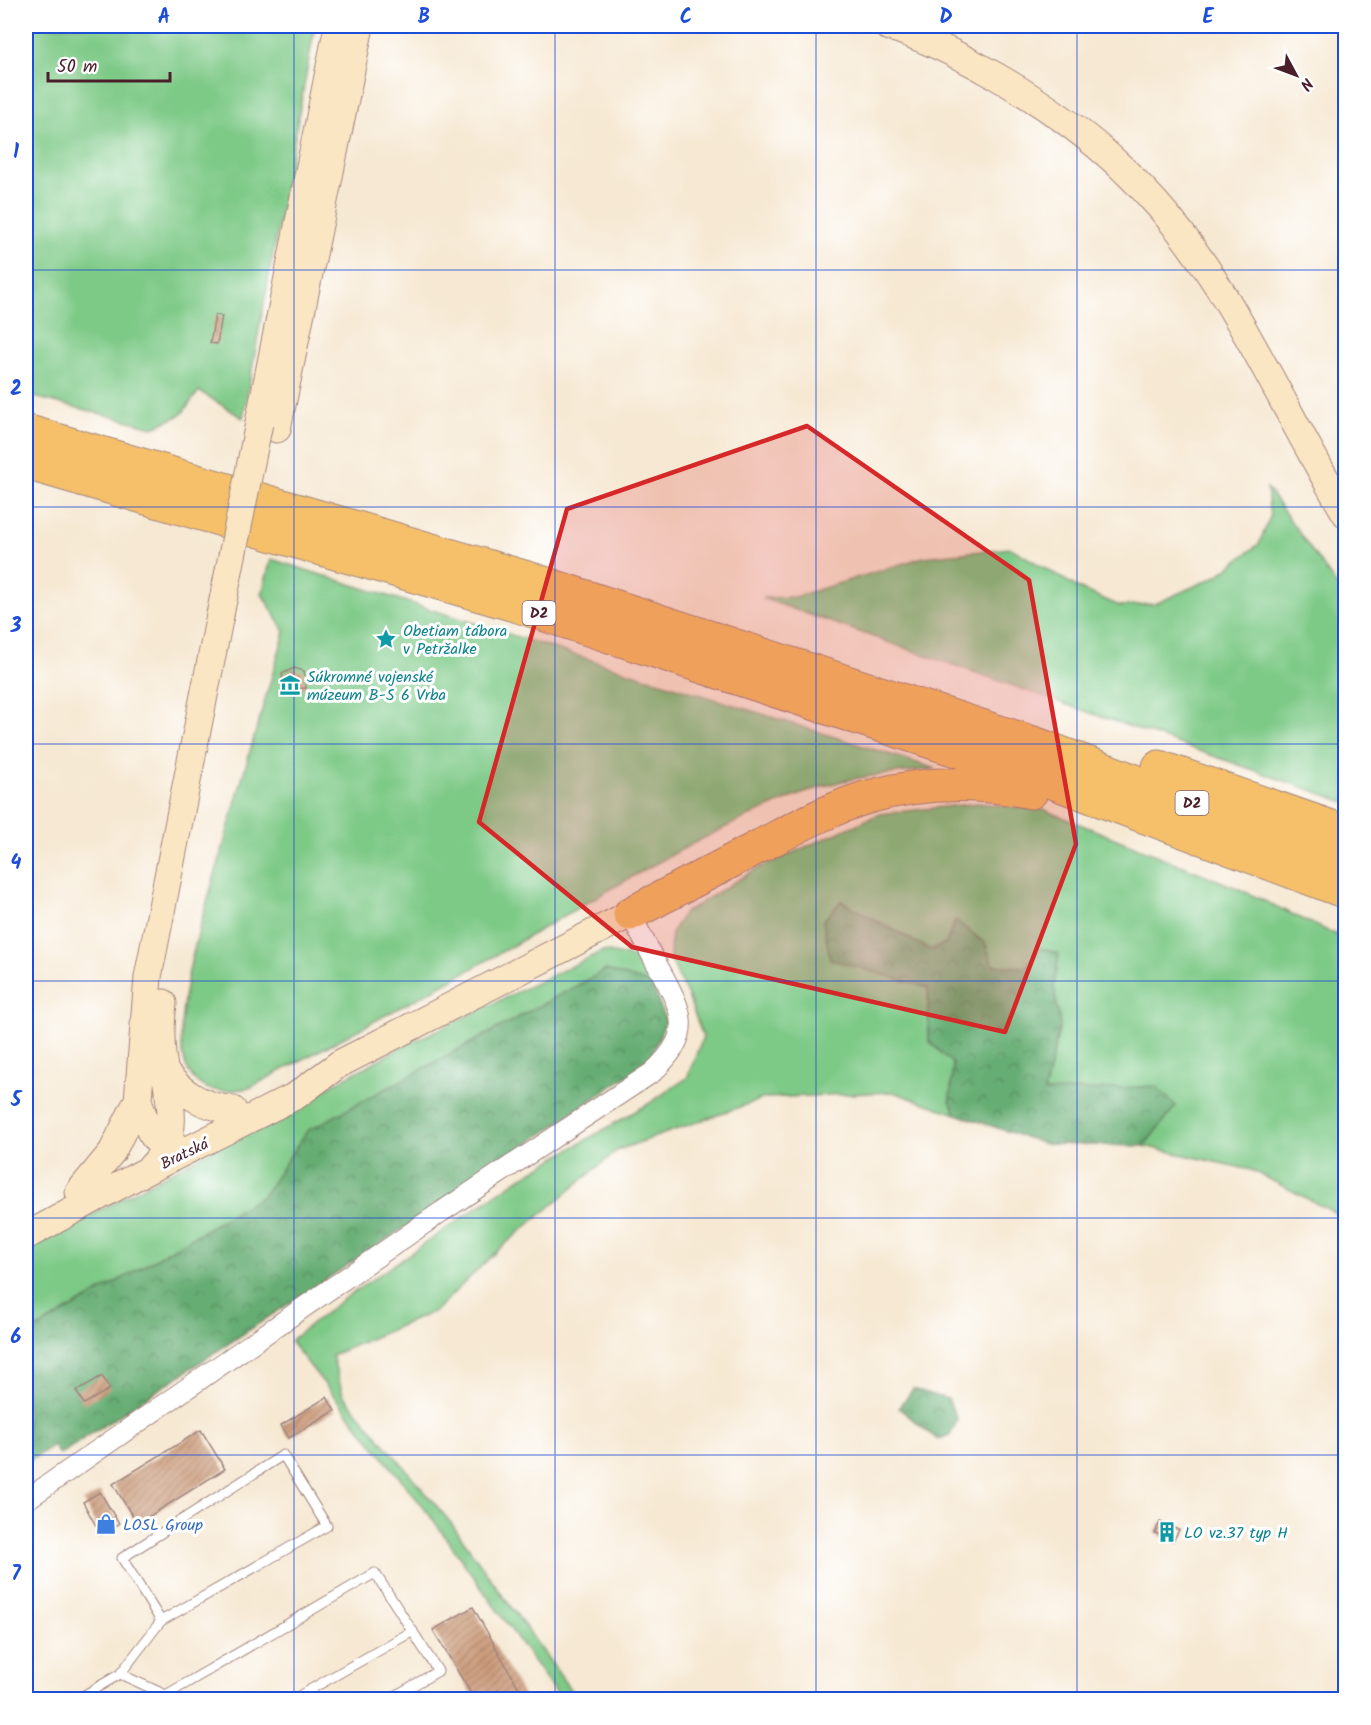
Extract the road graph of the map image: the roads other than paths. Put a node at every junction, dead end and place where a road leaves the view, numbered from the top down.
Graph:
1 (338, 26) edge
2 (360, 26) edge
3 (887, 26) edge
4 (268, 426) junction
5 (26, 431) edge
6 (26, 463) edge
7 (1346, 514) edge
8 (229, 618) junction
9 (1039, 745) junction
10 (1346, 832) edge
11 (1346, 860) edge
12 (1346, 892) edge
13 (630, 914) junction
14 (1346, 914) edge
15 (339, 1064) junction
16 (165, 1072) junction
17 (138, 1100) junction
18 (232, 1110) junction
19 (166, 1147) junction
20 (195, 1148) junction
21 (148, 1170) junction
22 (79, 1192) junction
23 (26, 1221) edge
24 (26, 1236) edge
25 (26, 1500) edge
26 (161, 1621) junction
27 (412, 1631) junction
28 (120, 1674) junction
29 (167, 1697) edge
30 (76, 1700) edge
31 (292, 1700) edge
32 (388, 1700) edge

1 - 4 main road
2 - 4 main road
3 - 7 main road
4 - 8 main road, bridge
5 - 9 highway, D2
6 - 12 highway, D2
8 - 16 main road
8 - 17 main road
9 - 10 highway
9 - 11 highway, D2
13 - 14 highway
13 - 15 main road, Bratská
13 - 25 street
15 - 18 main road, Bratská
15 - 20 main road, Bratská
16 - 18 main road
16 - 19 main road
17 - 19 main road
17 - 22 main road
18 - 19 main road, Bratská
19 - 20 main road
19 - 21 main road
19 - 22 main road, Bratská
20 - 21 main road, Bratská
21 - 24 main road, Bratská
22 - 23 main road, Bratská
26 - 26 lane
26 - 28 lane
27 - 29 lane
27 - 31 lane
27 - 32 lane
28 - 29 lane
28 - 30 lane

